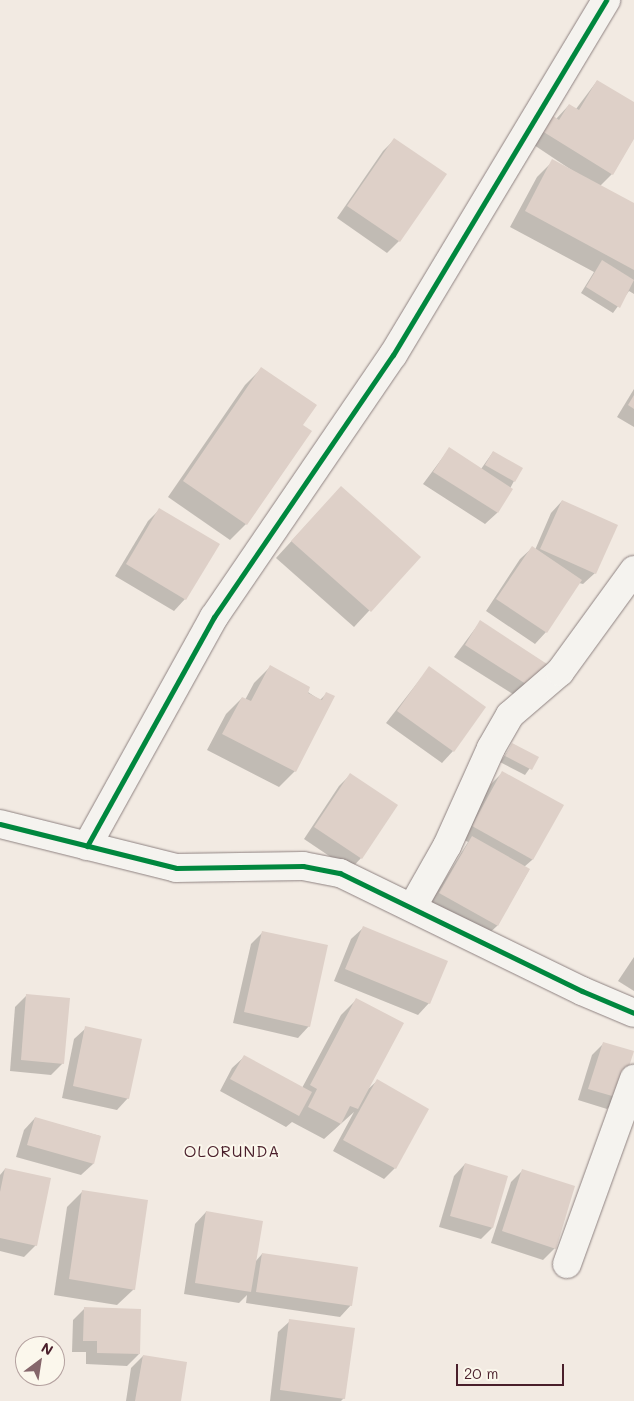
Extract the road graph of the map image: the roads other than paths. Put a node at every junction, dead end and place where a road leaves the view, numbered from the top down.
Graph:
1 (606, 0) edge
2 (634, 570) edge
3 (0, 824) edge
4 (87, 846) junction
5 (413, 906) junction
6 (634, 1013) edge
7 (634, 1079) edge
8 (567, 1264) dead end

1 - 4 street
2 - 5 street
3 - 4 street
4 - 5 street
5 - 6 street
7 - 8 street

